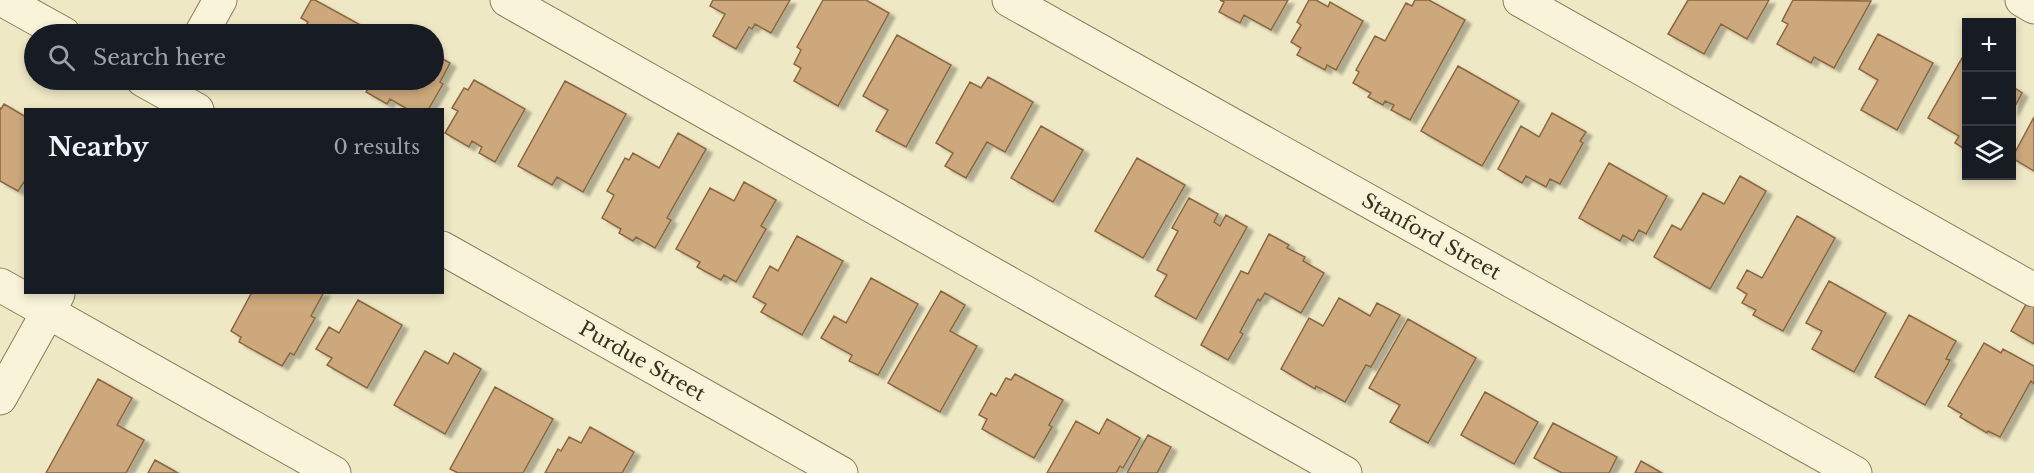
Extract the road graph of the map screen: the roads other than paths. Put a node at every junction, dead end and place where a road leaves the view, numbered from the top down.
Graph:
1 (3, 0) edge
2 (220, 0) edge
3 (507, 0) edge
4 (1009, 0) edge
5 (1520, 0) edge
6 (2022, 0) edge
7 (2034, 7) edge
8 (46, 24) edge
9 (207, 24) edge
10 (162, 90) edge
11 (194, 108) edge
12 (444, 249) edge
13 (0, 285) edge
14 (2034, 290) edge
15 (24, 293) edge
16 (29, 294) edge
17 (54, 302) edge
18 (0, 398) edge
19 (334, 473) edge
20 (841, 473) edge
21 (1345, 473) edge
22 (1855, 473) edge

1 - 8 street
2 - 9 street
3 - 21 street
4 - 22 street, Stanford Street
5 - 14 street
6 - 7 street
10 - 11 street
12 - 20 street, Purdue Street
13 - 15 street
16 - 17 street
17 - 18 street
17 - 19 street

